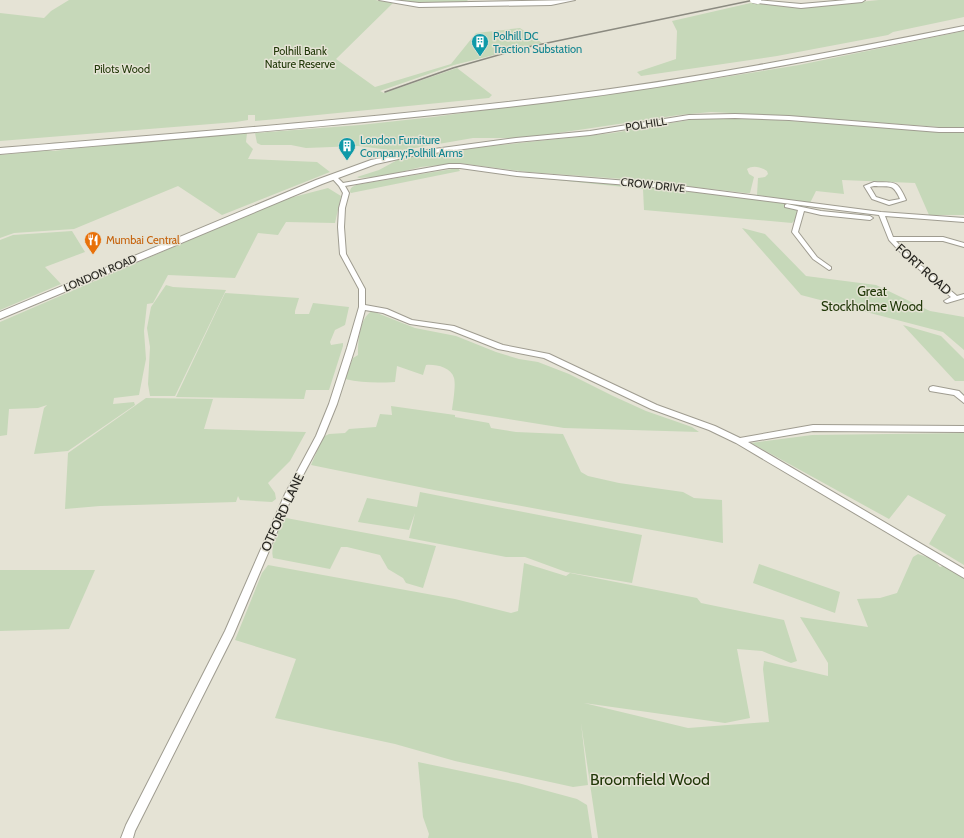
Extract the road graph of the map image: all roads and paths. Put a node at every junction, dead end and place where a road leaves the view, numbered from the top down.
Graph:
1 (382, 0) edge
2 (572, 0) edge
3 (755, 0) edge
4 (862, 0) edge
5 (964, 23) edge
6 (964, 28) edge
7 (964, 130) edge
8 (0, 146) edge
9 (0, 151) edge
10 (333, 176) junction
11 (342, 185) junction
12 (777, 200) junction
13 (889, 203) junction
14 (802, 210) junction
15 (893, 214) junction
16 (882, 216) junction
17 (964, 220) edge
18 (891, 239) junction
19 (964, 245) edge
20 (829, 268) dead end
21 (947, 301) dead end
22 (362, 307) junction
23 (0, 316) edge
24 (933, 389) dead end
25 (964, 400) edge
26 (964, 429) edge
27 (739, 441) junction
28 (964, 574) edge
29 (127, 838) edge

1 - 2 street
3 - 4 street
5 - 8 highway
6 - 9 highway
7 - 10 main road, POLHILL
10 - 11 street
10 - 23 main road, LONDON ROAD
11 - 12 street, CROW DRIVE
11 - 22 street, OTFORD LANE
12 - 14 street
12 - 16 street, CROW DRIVE
13 - 13 street
13 - 15 street
14 - 16 street
14 - 20 street
15 - 16 street, CROW DRIVE
15 - 17 street, CROW DRIVE
16 - 18 street, FORT ROAD
18 - 19 street, FORT ROAD
18 - 21 street, FORT ROAD
22 - 27 street
22 - 29 street, OTFORD LANE
24 - 25 street
26 - 27 street
27 - 28 street

